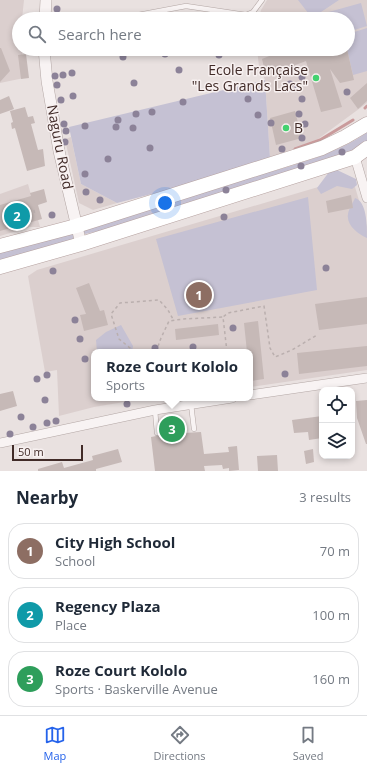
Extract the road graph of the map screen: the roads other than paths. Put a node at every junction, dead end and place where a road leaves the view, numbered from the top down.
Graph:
1 (46, 0) edge
2 (262, 0) edge
3 (45, 12) edge
4 (154, 12) edge
5 (226, 12) edge
6 (252, 12) edge
7 (45, 56) edge
8 (367, 124) edge
9 (367, 148) edge
10 (355, 157) junction
11 (367, 198) edge
12 (76, 226) junction
13 (81, 244) junction
14 (0, 246) edge
15 (0, 267) edge
16 (367, 378) edge
17 (253, 395) edge
18 (212, 401) edge
19 (191, 404) junction
20 (155, 410) junction
21 (194, 429) dead end
22 (158, 433) dead end
23 (0, 443) edge

1 - 3 street
2 - 6 lane
4 - 5 lane
7 - 12 street, Naguru Road
8 - 12 main road
9 - 10 main road
10 - 11 street
10 - 13 main road
12 - 13 street, Naguru Road
12 - 14 main road
13 - 15 main road
16 - 17 street
18 - 19 street
19 - 20 street
19 - 21 lane
20 - 22 lane
20 - 23 street

